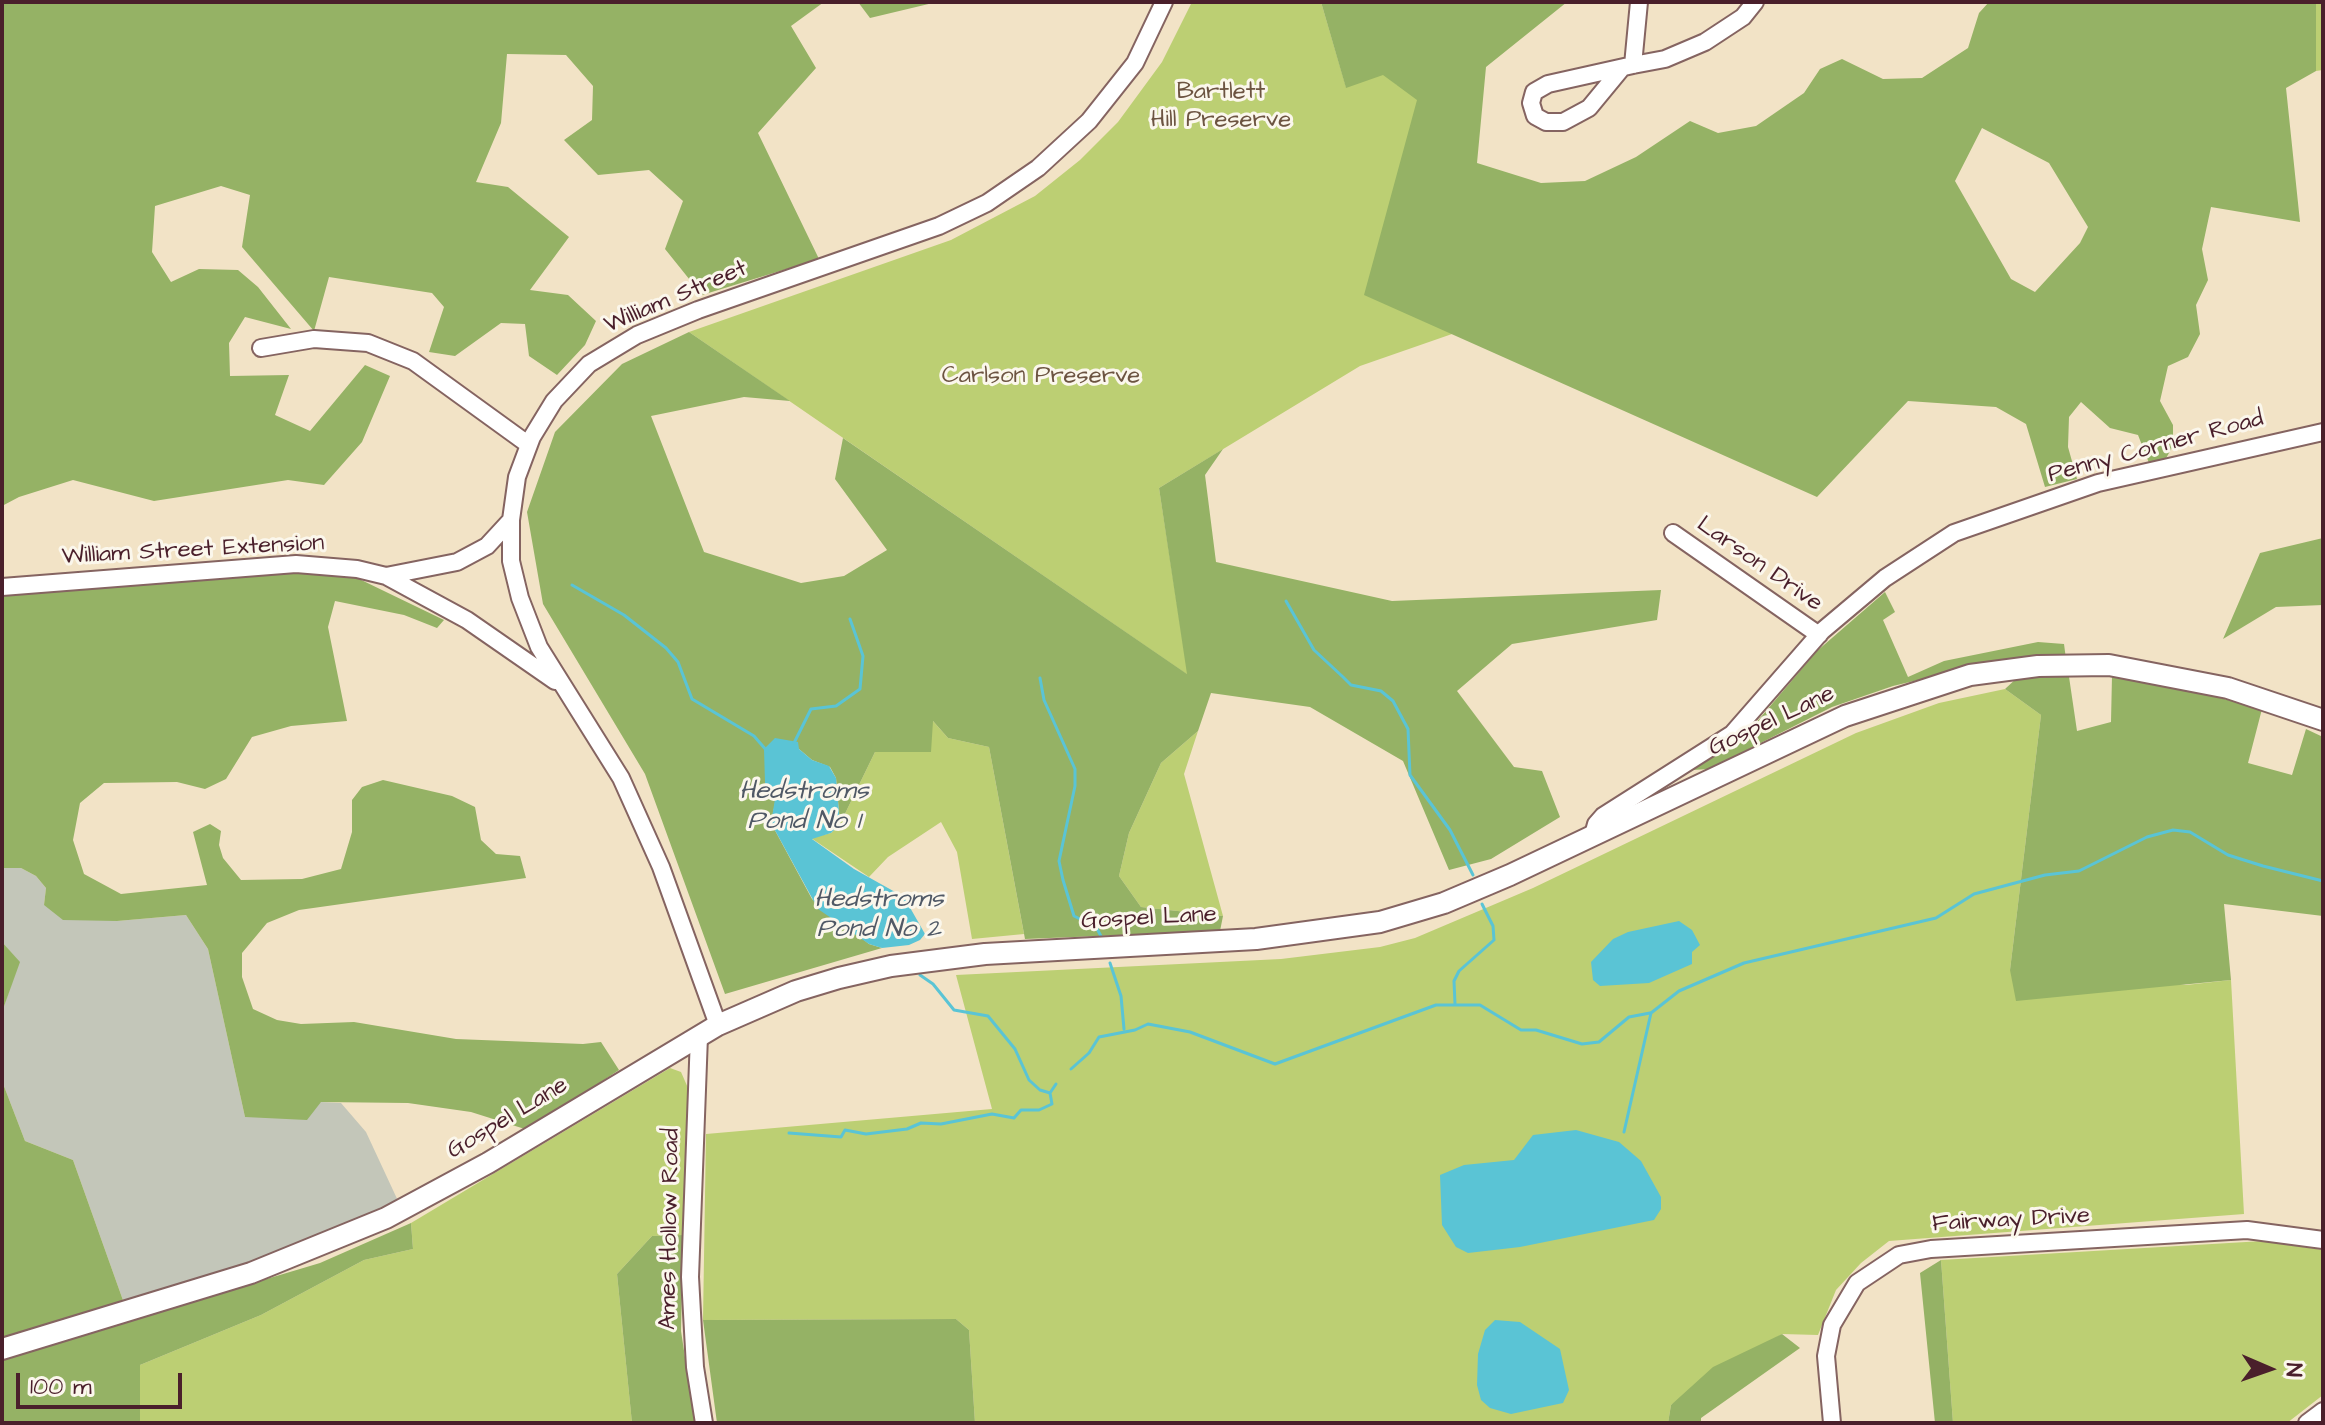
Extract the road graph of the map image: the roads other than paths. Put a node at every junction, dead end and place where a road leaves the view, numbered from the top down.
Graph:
1 (1164, 2) edge
2 (1639, 2) edge
3 (1755, 2) edge
4 (1627, 66) junction
5 (261, 348) dead end
6 (2323, 432) edge
7 (529, 445) junction
8 (511, 520) junction
9 (1673, 533) dead end
10 (386, 576) junction
11 (2, 587) edge
12 (1819, 635) junction
13 (563, 687) junction
14 (2323, 720) edge
15 (1593, 835) junction
16 (718, 1025) junction
17 (699, 1036) junction
18 (2323, 1240) edge
19 (2, 1349) edge
20 (2323, 1411) edge
21 (704, 1423) edge
22 (1832, 1423) edge
23 (2307, 1423) edge

1 - 7 street, William Street
2 - 4 street
3 - 4 street
4 - 4 street
5 - 7 street
6 - 12 street, Penny Corner Road
7 - 8 street, William Street
8 - 10 street, William Street Extension
8 - 13 street, William Street
9 - 12 street, Larson Drive
10 - 11 street, William Street Extension
10 - 13 street, William Street Extension
12 - 15 street, Penny Corner Road
13 - 16 street, William Street
14 - 15 main road, Gospel Lane
15 - 16 main road, Gospel Lane
16 - 17 main road, Gospel Lane
17 - 19 main road, Gospel Lane
17 - 21 street, Ames Hollow Road
18 - 22 street, Fairway Drive
20 - 23 street

